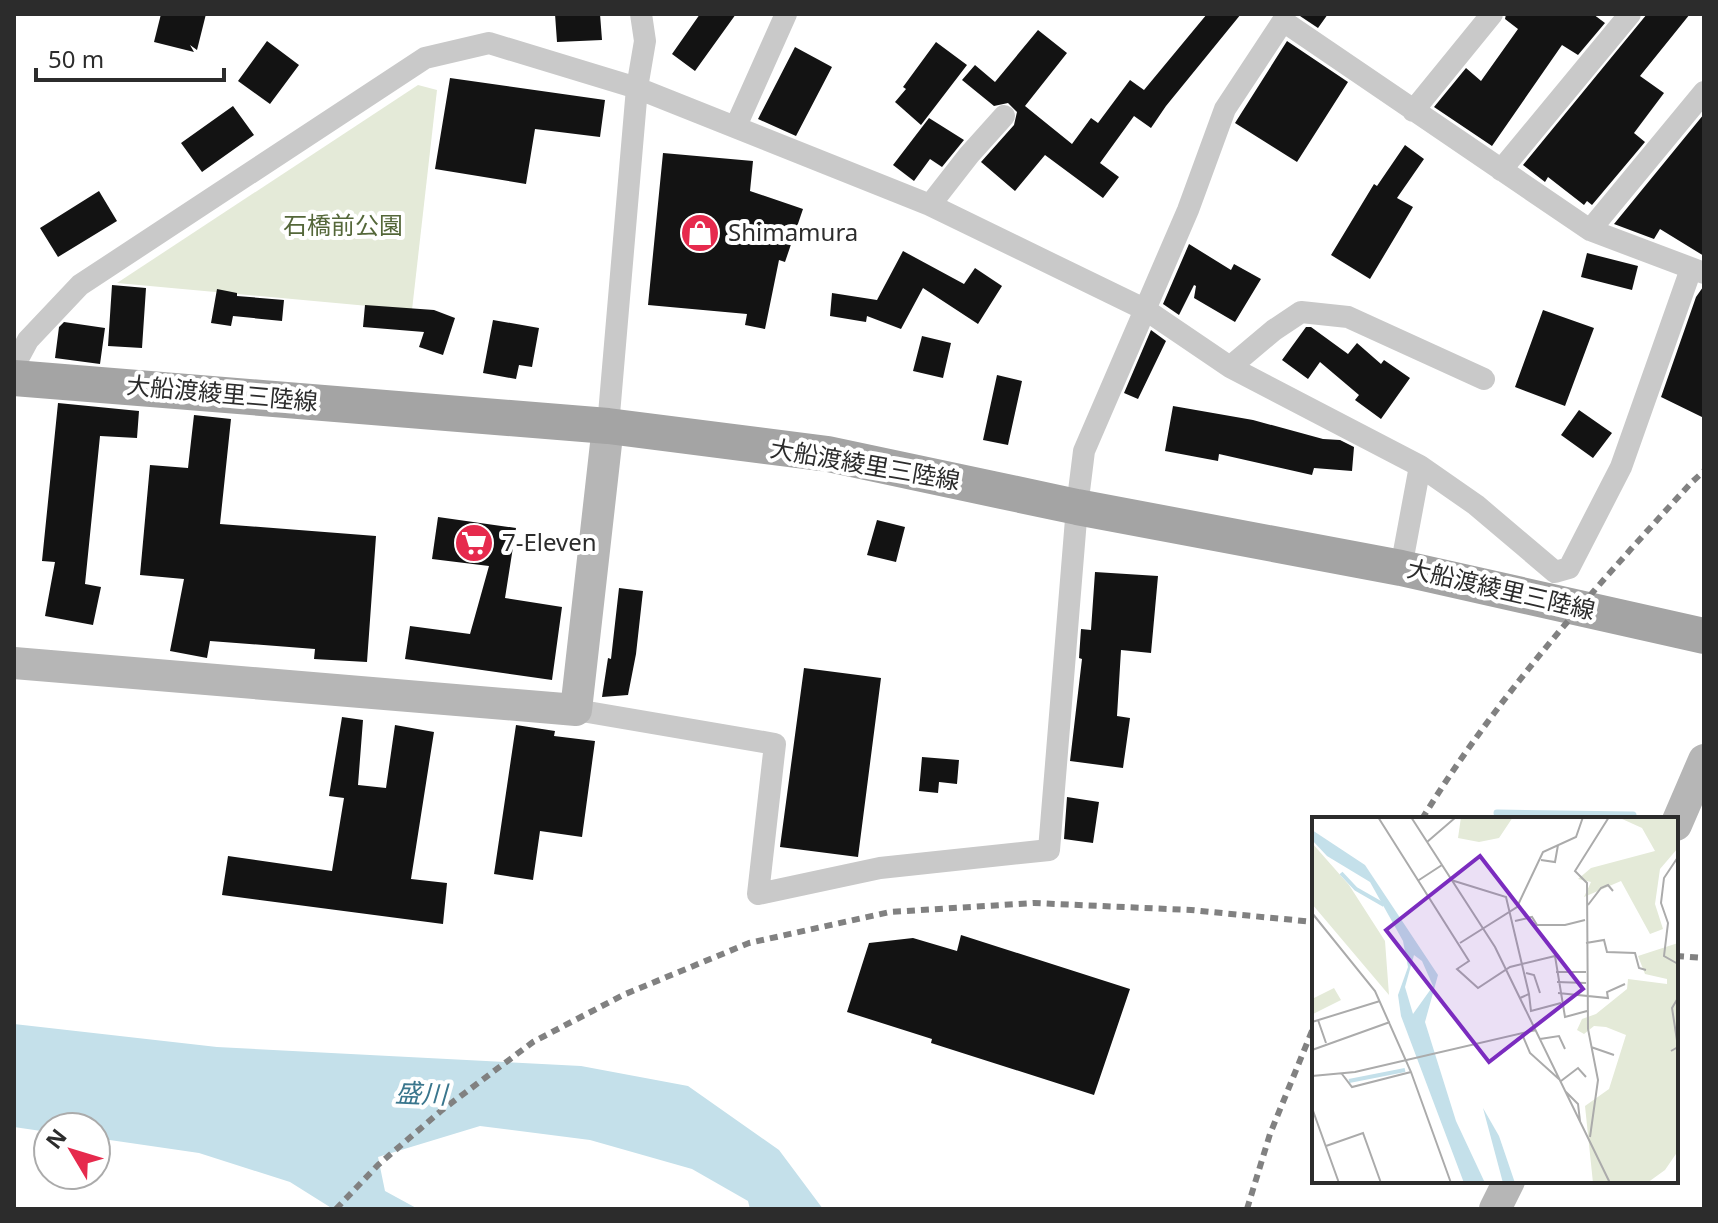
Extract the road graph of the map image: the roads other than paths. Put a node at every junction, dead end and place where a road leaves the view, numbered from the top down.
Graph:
1 (641, 14) edge
2 (786, 14) edge
3 (1492, 14) edge
4 (1630, 14) edge
5 (1285, 18) edge
6 (637, 88) junction
7 (1704, 92) edge
8 (1413, 111) junction
9 (1004, 116) dead end
10 (736, 126) junction
11 (1501, 170) junction
12 (930, 205) junction
13 (1590, 230) junction
14 (1698, 271) edge
15 (1146, 310) junction
16 (14, 366) edge
17 (1230, 367) junction
18 (14, 378) edge
19 (1484, 379) dead end
20 (608, 426) junction
21 (1420, 466) junction
22 (1077, 507) junction
23 (1401, 568) junction
24 (1704, 636) edge
25 (14, 663) edge
26 (576, 710) junction
27 (1701, 774) edge
28 (1678, 821) edge
29 (1508, 1183) edge
30 (1495, 1209) edge

1 - 6 street
2 - 10 street
3 - 8 street
4 - 11 street
5 - 8 street
5 - 15 street
6 - 10 street
6 - 16 street
6 - 20 street
7 - 13 street
8 - 11 street
9 - 12 street
10 - 12 street
11 - 13 street
12 - 15 street
13 - 14 street
14 - 21 street
15 - 17 street
15 - 22 street
17 - 19 street
17 - 21 street
18 - 20 main road, 大船渡綾里三陸線
20 - 22 main road, 大船渡綾里三陸線
20 - 26 street
21 - 23 street
22 - 23 main road, 大船渡綾里三陸線
22 - 26 street
23 - 24 main road, 大船渡綾里三陸線
25 - 26 street
27 - 28 street
29 - 30 street

